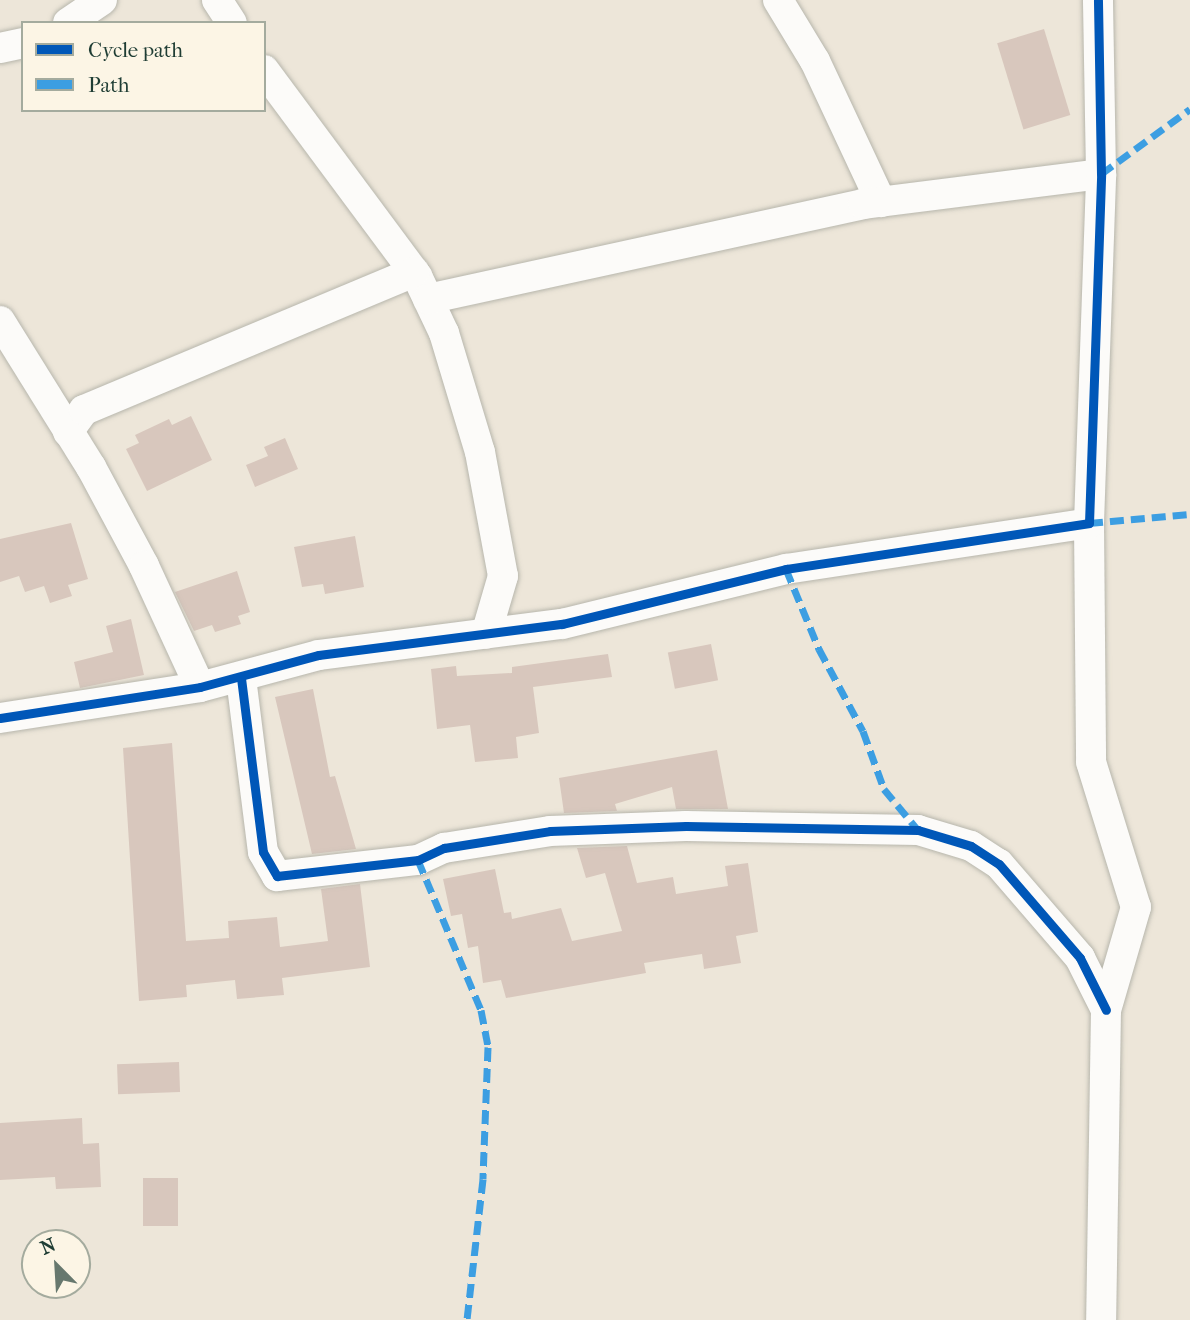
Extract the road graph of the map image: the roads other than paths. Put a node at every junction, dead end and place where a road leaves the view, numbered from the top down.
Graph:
1 (102, 0) edge
2 (217, 0) edge
3 (778, 0) edge
4 (1098, 0) edge
5 (71, 21) edge
6 (231, 21) edge
7 (21, 43) edge
8 (0, 48) edge
9 (266, 73) edge
10 (1101, 174) junction
11 (881, 202) junction
12 (414, 272) junction
13 (428, 299) junction
14 (0, 321) edge
15 (68, 432) junction
16 (1089, 523) junction
17 (486, 634) junction
18 (241, 678) junction
19 (200, 687) junction
20 (0, 718) edge
21 (1105, 1010) junction
22 (1101, 1320) edge

1 - 5 street
2 - 6 street
3 - 11 street
4 - 10 street
7 - 8 street
9 - 12 street
10 - 11 street
10 - 16 street
11 - 13 street
12 - 13 street
12 - 15 street
13 - 17 street
14 - 15 street
15 - 19 street
16 - 17 street
16 - 21 street
17 - 18 street
18 - 19 street
18 - 21 street
19 - 20 street
21 - 22 street

